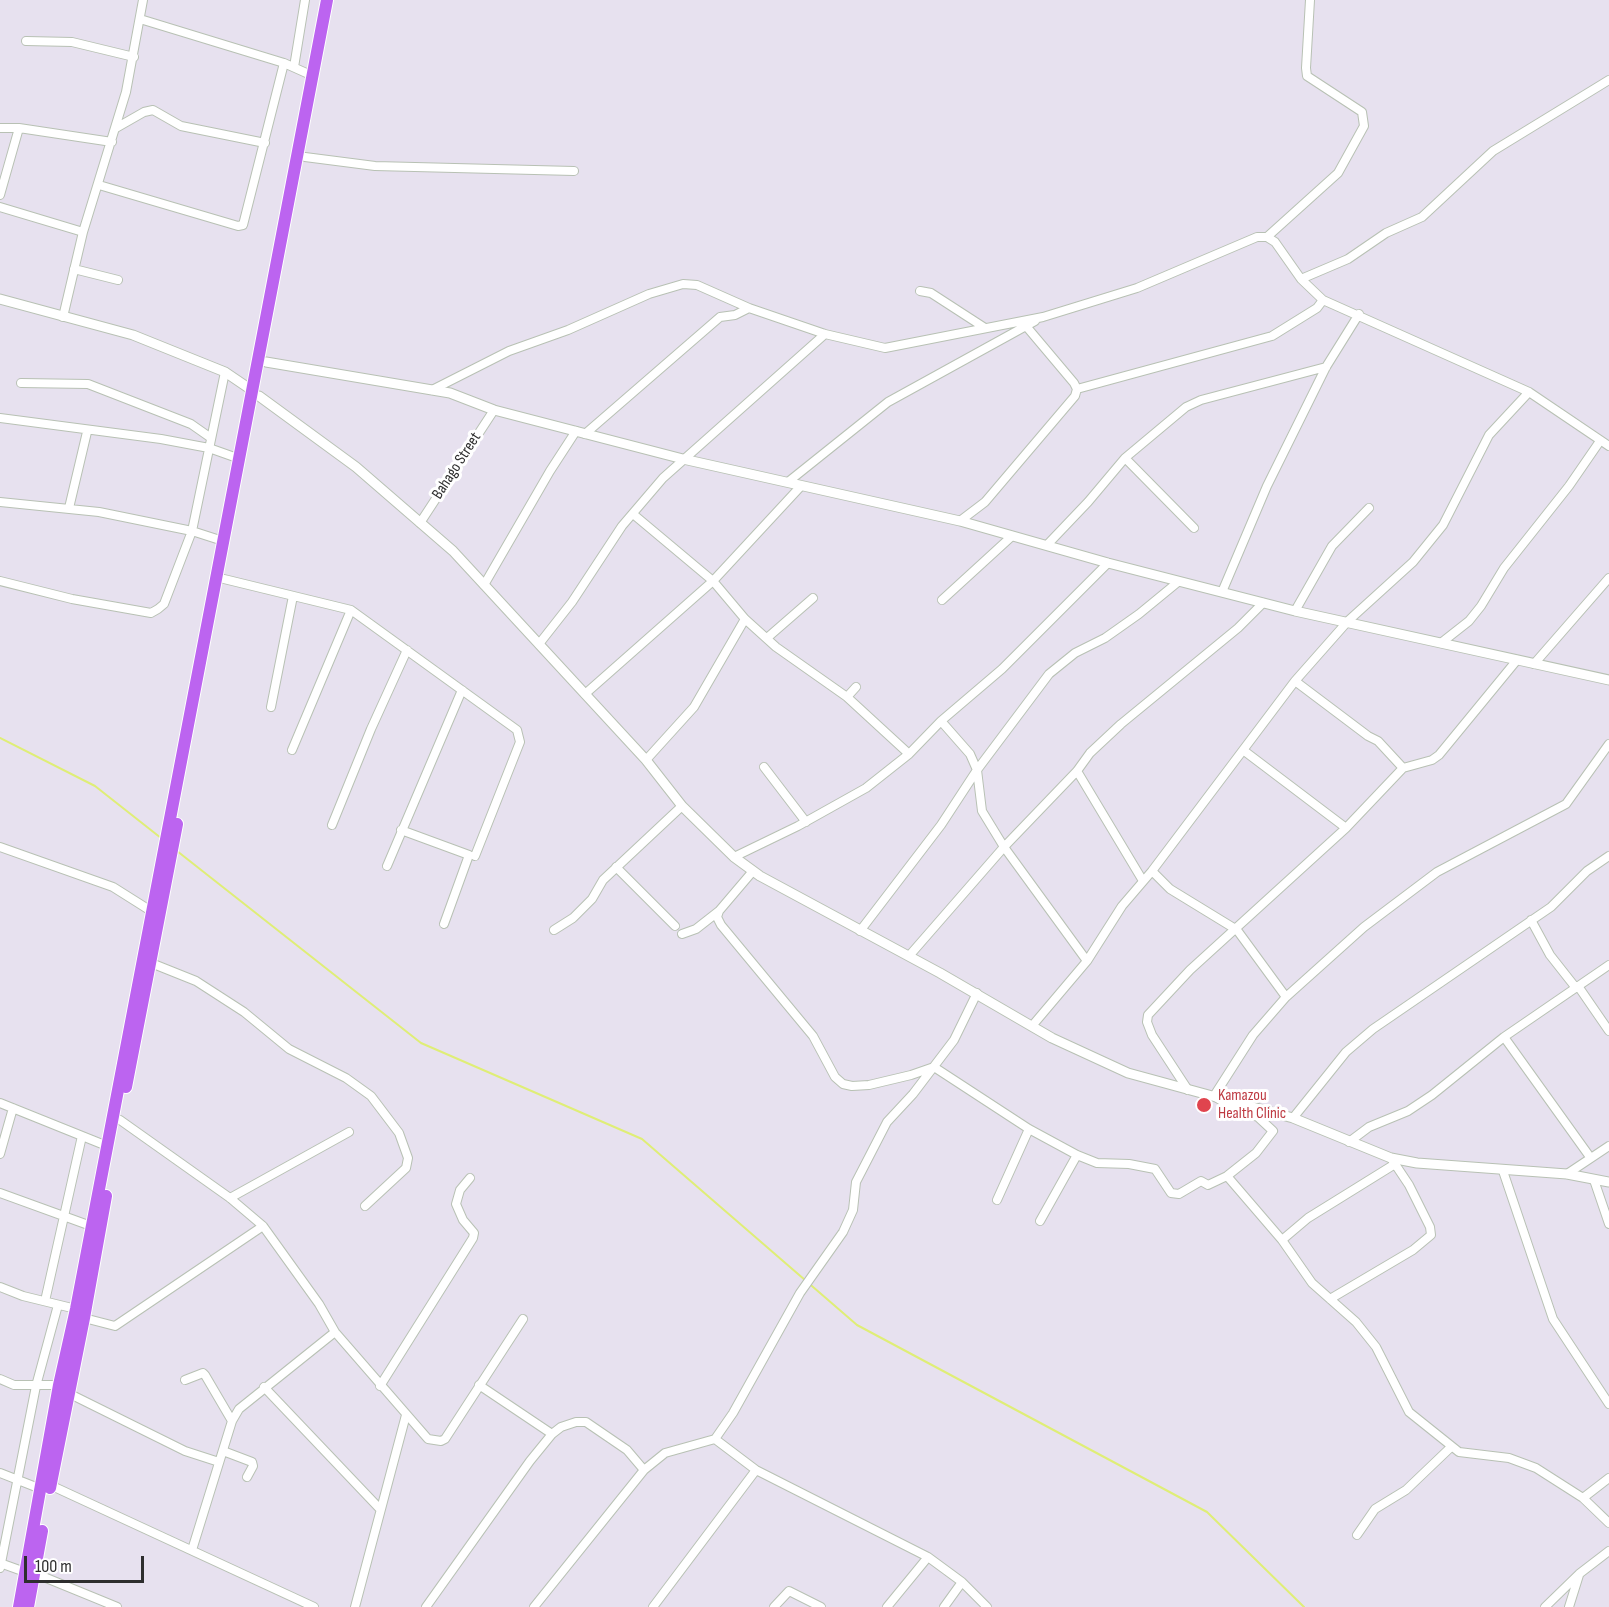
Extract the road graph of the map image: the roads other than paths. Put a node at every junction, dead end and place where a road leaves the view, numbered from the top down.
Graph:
1 (143, 0) edge
2 (305, 0) edge
3 (327, 0) edge
4 (335, 0) edge
5 (1310, 0) edge
6 (140, 19) junction
7 (26, 41) dead end
8 (134, 57) junction
9 (284, 63) junction
10 (294, 67) junction
11 (313, 76) junction
12 (1609, 80) edge
13 (0, 128) edge
14 (19, 128) junction
15 (116, 128) junction
16 (112, 142) junction
17 (265, 143) junction
18 (305, 157) junction
19 (574, 171) dead end
20 (99, 185) junction
21 (0, 195) edge
22 (0, 207) edge
23 (288, 227) junction
24 (83, 232) junction
25 (1267, 237) junction
26 (74, 269) junction
27 (1301, 279) junction
28 (117, 280) dead end
29 (920, 291) dead end
30 (0, 299) edge
31 (1323, 300) junction
32 (749, 308) junction
33 (1359, 314) junction
34 (63, 317) junction
35 (1043, 317) junction
36 (1026, 326) junction
37 (985, 328) junction
38 (825, 334) junction
39 (266, 362) junction
40 (1326, 367) junction
41 (225, 372) junction
42 (21, 383) dead end
43 (1077, 389) junction
44 (432, 391) junction
45 (1529, 392) junction
46 (256, 393) junction
47 (494, 410) junction
48 (0, 418) edge
49 (87, 432) junction
50 (581, 432) junction
51 (211, 438) junction
52 (1600, 441) junction
53 (1609, 446) edge
54 (209, 448) junction
55 (1125, 458) junction
56 (240, 459) junction
57 (683, 459) junction
58 (788, 482) junction
59 (801, 486) junction
60 (0, 502) edge
61 (69, 508) junction
62 (1368, 508) dead end
63 (633, 514) junction
64 (960, 521) junction
65 (420, 523) junction
66 (1194, 528) dead end
67 (192, 531) junction
68 (1012, 537) junction
69 (223, 541) junction
70 (1047, 545) junction
71 (1108, 564) junction
72 (1609, 578) edge
73 (224, 579) junction
74 (0, 581) edge
75 (713, 581) junction
76 (1178, 582) junction
77 (484, 585) junction
78 (1222, 592) junction
79 (293, 596) junction
80 (813, 598) dead end
81 (942, 600) dead end
82 (1263, 603) junction
83 (351, 610) junction
84 (1295, 611) junction
85 (745, 619) junction
86 (1348, 621) junction
87 (767, 638) junction
88 (1441, 643) junction
89 (539, 644) junction
90 (407, 650) junction
91 (1517, 660) junction
92 (1534, 664) junction
93 (1609, 680) edge
94 (1295, 681) junction
95 (856, 687) dead end
96 (462, 690) junction
97 (585, 694) junction
98 (847, 697) junction
99 (271, 707) dead end
100 (941, 721) junction
101 (1609, 744) edge
102 (292, 750) dead end
103 (1243, 750) junction
104 (909, 754) junction
105 (646, 760) junction
106 (764, 767) dead end
107 (1402, 768) junction
108 (977, 770) junction
109 (1077, 771) junction
110 (682, 806) junction
111 (806, 822) junction
112 (332, 825) dead end
113 (1346, 828) junction
114 (401, 830) junction
115 (0, 847) edge
116 (1004, 847) junction
117 (475, 856) dead end
118 (1609, 856) edge
119 (734, 857) junction
120 (387, 866) dead end
121 (616, 867) junction
122 (753, 871) junction
123 (1152, 871) junction
124 (1143, 881) junction
125 (152, 911) junction
126 (719, 911) junction
127 (1531, 920) junction
128 (444, 924) dead end
129 (675, 926) dead end
130 (554, 930) dead end
131 (1237, 930) junction
132 (860, 931) junction
133 (682, 934) dead end
134 (909, 956) junction
135 (1087, 961) junction
136 (151, 963) junction
137 (1609, 965) edge
138 (1577, 987) junction
139 (976, 993) junction
140 (1286, 997) junction
141 (1032, 1026) junction
142 (1609, 1031) edge
143 (1504, 1037) junction
144 (934, 1067) junction
145 (1188, 1090) junction
146 (1214, 1096) junction
147 (0, 1103) edge
148 (13, 1108) junction
149 (1293, 1118) junction
150 (120, 1120) junction
151 (1029, 1129) junction
152 (349, 1132) dead end
153 (82, 1136) junction
154 (1349, 1142) junction
155 (107, 1146) junction
156 (1609, 1146) edge
157 (0, 1154) edge
158 (1077, 1155) junction
159 (1590, 1157) junction
160 (1393, 1161) junction
161 (1503, 1171) junction
162 (1567, 1174) junction
163 (1227, 1176) junction
164 (470, 1178) dead end
165 (1594, 1180) junction
166 (1609, 1182) edge
167 (0, 1193) edge
168 (230, 1198) junction
169 (998, 1200) dead end
170 (365, 1206) dead end
171 (66, 1216) junction
172 (1040, 1221) dead end
173 (1609, 1224) edge
174 (92, 1226) junction
175 (263, 1226) junction
176 (1282, 1240) junction
177 (0, 1287) edge
178 (1330, 1299) junction
179 (45, 1301) junction
180 (58, 1305) junction
181 (80, 1313) junction
182 (523, 1319) dead end
183 (335, 1332) junction
184 (0, 1379) edge
185 (185, 1380) dead end
186 (58, 1384) junction
187 (479, 1385) junction
188 (36, 1386) junction
189 (380, 1386) junction
190 (264, 1387) junction
191 (69, 1393) junction
192 (1609, 1404) edge
193 (406, 1415) junction
194 (232, 1421) junction
195 (552, 1434) junction
196 (715, 1439) junction
197 (1450, 1448) junction
198 (223, 1451) junction
199 (219, 1462) junction
200 (644, 1470) junction
201 (756, 1470) junction
202 (0, 1473) edge
203 (247, 1477) dead end
204 (1609, 1478) edge
205 (19, 1480) junction
206 (46, 1487) junction
207 (1583, 1498) junction
208 (380, 1509) junction
209 (1609, 1523) edge
210 (1357, 1535) dead end
211 (192, 1551) junction
212 (1609, 1551) edge
213 (928, 1557) junction
214 (0, 1565) edge
215 (30, 1573) junction
216 (1579, 1574) junction
217 (962, 1582) junction
218 (19, 1607) edge
219 (28, 1607) edge
220 (117, 1607) edge
221 (314, 1607) edge
222 (355, 1607) edge
223 (426, 1607) edge
224 (534, 1607) edge
225 (653, 1607) edge
226 (774, 1607) edge
227 (821, 1607) edge
228 (887, 1607) edge
229 (944, 1607) edge
230 (987, 1607) edge
231 (1545, 1607) edge
232 (1569, 1607) edge

1 - 6 street
2 - 10 street
3 - 11 main road
4 - 18 main road
5 - 25 street
6 - 8 street
6 - 9 street
7 - 8 street
8 - 15 street
9 - 10 street
9 - 17 street
10 - 11 street
11 - 23 main road
12 - 27 street
13 - 14 street
14 - 16 street
14 - 21 street
15 - 16 street
15 - 17 street
16 - 20 street
17 - 20 street
18 - 19 street
18 - 23 main road
20 - 24 street
22 - 24 street
23 - 39 main road
23 - 46 main road
24 - 26 street
25 - 27 street
25 - 35 street
26 - 28 street
26 - 34 street
27 - 31 street
29 - 37 street
30 - 34 street
31 - 33 street
31 - 43 street
32 - 38 street
32 - 44 street
32 - 50 street
33 - 40 street
33 - 45 street
34 - 41 street
35 - 36 street
35 - 37 street
36 - 43 street
36 - 58 street
37 - 38 street
38 - 57 street
39 - 44 street
39 - 46 main road
40 - 55 street
40 - 78 street
41 - 46 street
41 - 51 street
42 - 51 street
43 - 64 street
44 - 47 street
45 - 52 street
45 - 86 street
46 - 56 main road
46 - 65 street
46 - 73 main road
47 - 50 street
47 - 65 street, Bahago Street
48 - 49 street
49 - 54 street
49 - 61 street
50 - 57 street
50 - 77 street
51 - 54 street
52 - 53 street
52 - 88 street
54 - 56 street
54 - 67 street
55 - 66 street
55 - 70 street
56 - 69 main road
57 - 58 street
57 - 63 street
58 - 59 street
59 - 64 street
59 - 75 street
60 - 61 street
61 - 67 street
62 - 84 street
63 - 75 street
63 - 89 street
64 - 68 street
65 - 77 street
67 - 69 street
67 - 74 street
68 - 70 street
68 - 81 street
69 - 125 main road
70 - 71 street
71 - 76 street
71 - 100 street
72 - 92 street
73 - 79 street
73 - 136 main road
75 - 85 street
75 - 97 street
76 - 78 street
76 - 108 street
77 - 89 street
78 - 82 street
79 - 83 street
79 - 99 street
80 - 87 street
82 - 84 street
82 - 109 street
83 - 90 street
83 - 102 street
84 - 86 street
85 - 87 street
85 - 105 street
86 - 88 street
86 - 94 street
87 - 98 street
88 - 91 street
89 - 97 street
90 - 96 street
90 - 112 street
91 - 92 street
91 - 107 street
92 - 93 street
94 - 103 street
94 - 107 street
95 - 98 street
96 - 114 street
96 - 117 street
97 - 105 street
98 - 104 street
100 - 104 street
100 - 108 street
101 - 140 street
103 - 113 street
103 - 123 street
104 - 111 street
105 - 110 street
106 - 111 street
107 - 113 street
108 - 116 street
108 - 132 street
109 - 116 street
109 - 124 street
110 - 119 street
110 - 121 street
111 - 119 street
113 - 131 street
114 - 120 street
114 - 128 street
115 - 125 street
116 - 134 street
116 - 135 street
118 - 127 street
119 - 122 street
121 - 129 street
121 - 130 street
122 - 126 street
122 - 132 street
123 - 124 street
123 - 131 street
124 - 135 street
125 - 155 main road
126 - 133 street
126 - 144 street
127 - 138 street
127 - 149 street
131 - 140 street
131 - 145 street
132 - 134 street
134 - 139 street
135 - 141 street
136 - 150 main road
136 - 170 street
137 - 138 street
138 - 142 street
138 - 143 street
139 - 141 street
139 - 144 street
140 - 146 street
141 - 145 street
143 - 154 street
143 - 159 street
144 - 151 street
144 - 196 street
145 - 146 street
146 - 149 street
146 - 163 street
147 - 148 street
148 - 153 street
148 - 157 street
149 - 154 street
150 - 168 street
150 - 181 main road
151 - 158 street
151 - 169 street
152 - 168 street
153 - 155 street
153 - 171 street
154 - 160 street
155 - 174 main road
156 - 159 street
158 - 163 street
158 - 172 street
159 - 162 street
160 - 161 street
160 - 176 street
160 - 178 street
161 - 162 street
161 - 192 street
162 - 165 street
163 - 176 street
164 - 189 street
165 - 166 street
165 - 173 street
167 - 171 street
168 - 175 street
171 - 174 street
171 - 179 street
174 - 181 main road
175 - 181 street
175 - 183 street
176 - 178 street
177 - 179 street
178 - 197 street
179 - 180 street
180 - 181 street
180 - 188 street
181 - 186 main road
181 - 191 main road
182 - 187 street
183 - 189 street
183 - 190 street
184 - 188 street
185 - 194 street
186 - 188 street
186 - 206 main road
187 - 193 street
187 - 195 street
188 - 205 street
189 - 193 street
190 - 194 street
190 - 208 street
191 - 199 street
191 - 206 main road
193 - 208 street
194 - 198 street
195 - 200 street
195 - 223 street
196 - 200 street
196 - 201 street
197 - 207 street
197 - 210 street
198 - 199 street
198 - 203 street
199 - 211 street
200 - 224 street
201 - 213 street
201 - 225 street
202 - 205 street
204 - 207 street
205 - 206 street
205 - 214 street
206 - 211 street
206 - 215 main road
207 - 209 street
208 - 222 street
211 - 221 street
212 - 216 street
213 - 217 street
213 - 228 street
214 - 215 street
215 - 218 main road
215 - 219 main road
215 - 220 street
216 - 231 street
216 - 232 street
217 - 229 street
217 - 230 street
226 - 227 street

